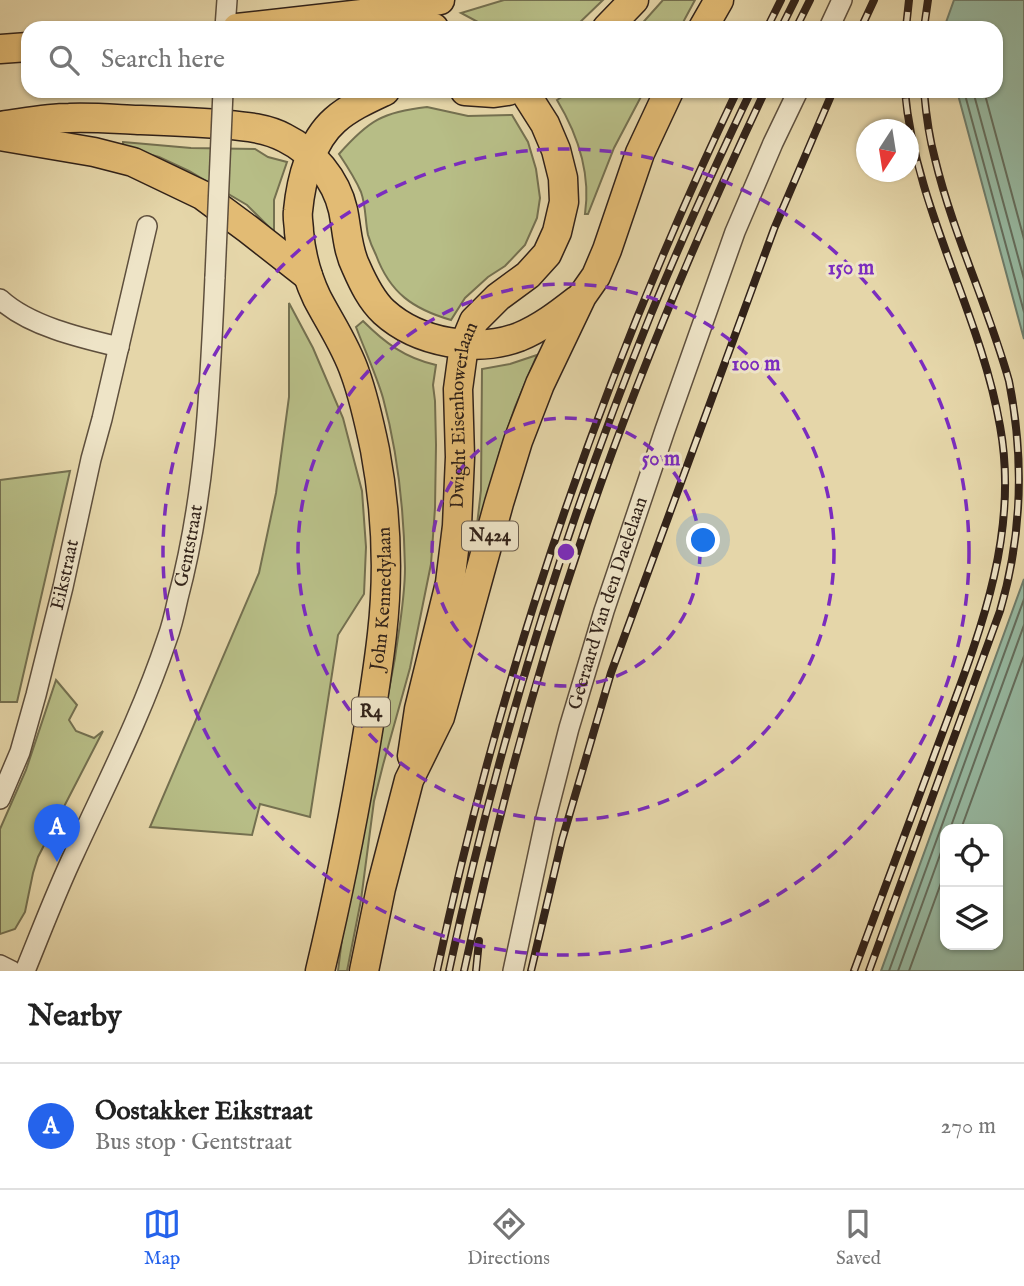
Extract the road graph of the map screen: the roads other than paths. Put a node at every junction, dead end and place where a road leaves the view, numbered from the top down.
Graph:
1 (227, 0) edge
2 (440, 0) edge
3 (635, 0) edge
4 (719, 0) edge
5 (842, 0) edge
6 (379, 12) junction
7 (226, 21) edge
8 (299, 21) edge
9 (409, 21) edge
10 (614, 21) edge
11 (707, 21) edge
12 (832, 21) edge
13 (21, 48) edge
14 (0, 50) edge
15 (223, 98) edge
16 (370, 98) edge
17 (528, 98) edge
18 (666, 98) edge
19 (795, 98) edge
20 (0, 126) edge
21 (0, 136) edge
22 (311, 156) junction
23 (147, 226) dead end
24 (308, 276) junction
25 (582, 296) junction
26 (0, 299) edge
27 (464, 345) junction
28 (119, 347) junction
29 (409, 780) junction
30 (0, 799) edge
31 (0, 965) edge
32 (12, 971) edge
33 (25, 971) edge
34 (320, 971) edge
35 (365, 971) edge
36 (513, 971) edge

1 - 7 street
2 - 6 highway
3 - 10 highway
4 - 11 highway
5 - 12 street
6 - 8 highway
6 - 9 highway
13 - 14 highway
15 - 33 street, Gentstraat, bridge
16 - 22 highway, John Kennedylaan / R4
17 - 27 highway, Dwight Eisenhowerlaan / R4
18 - 25 highway, N424
19 - 36 street, Geeraard Van den Daelelaan
20 - 22 highway, N424
21 - 24 highway, John Kennedylaan / R4
22 - 24 highway, John Kennedylaan / R4
22 - 27 highway, N424
23 - 28 street, Eikstraat
24 - 34 highway, John Kennedylaan / R4
25 - 27 highway, N424
25 - 29 highway, N424
26 - 28 street
27 - 29 highway, Dwight Eisenhowerlaan / R4
28 - 30 street, Eikstraat
29 - 35 highway, R4
31 - 32 street

